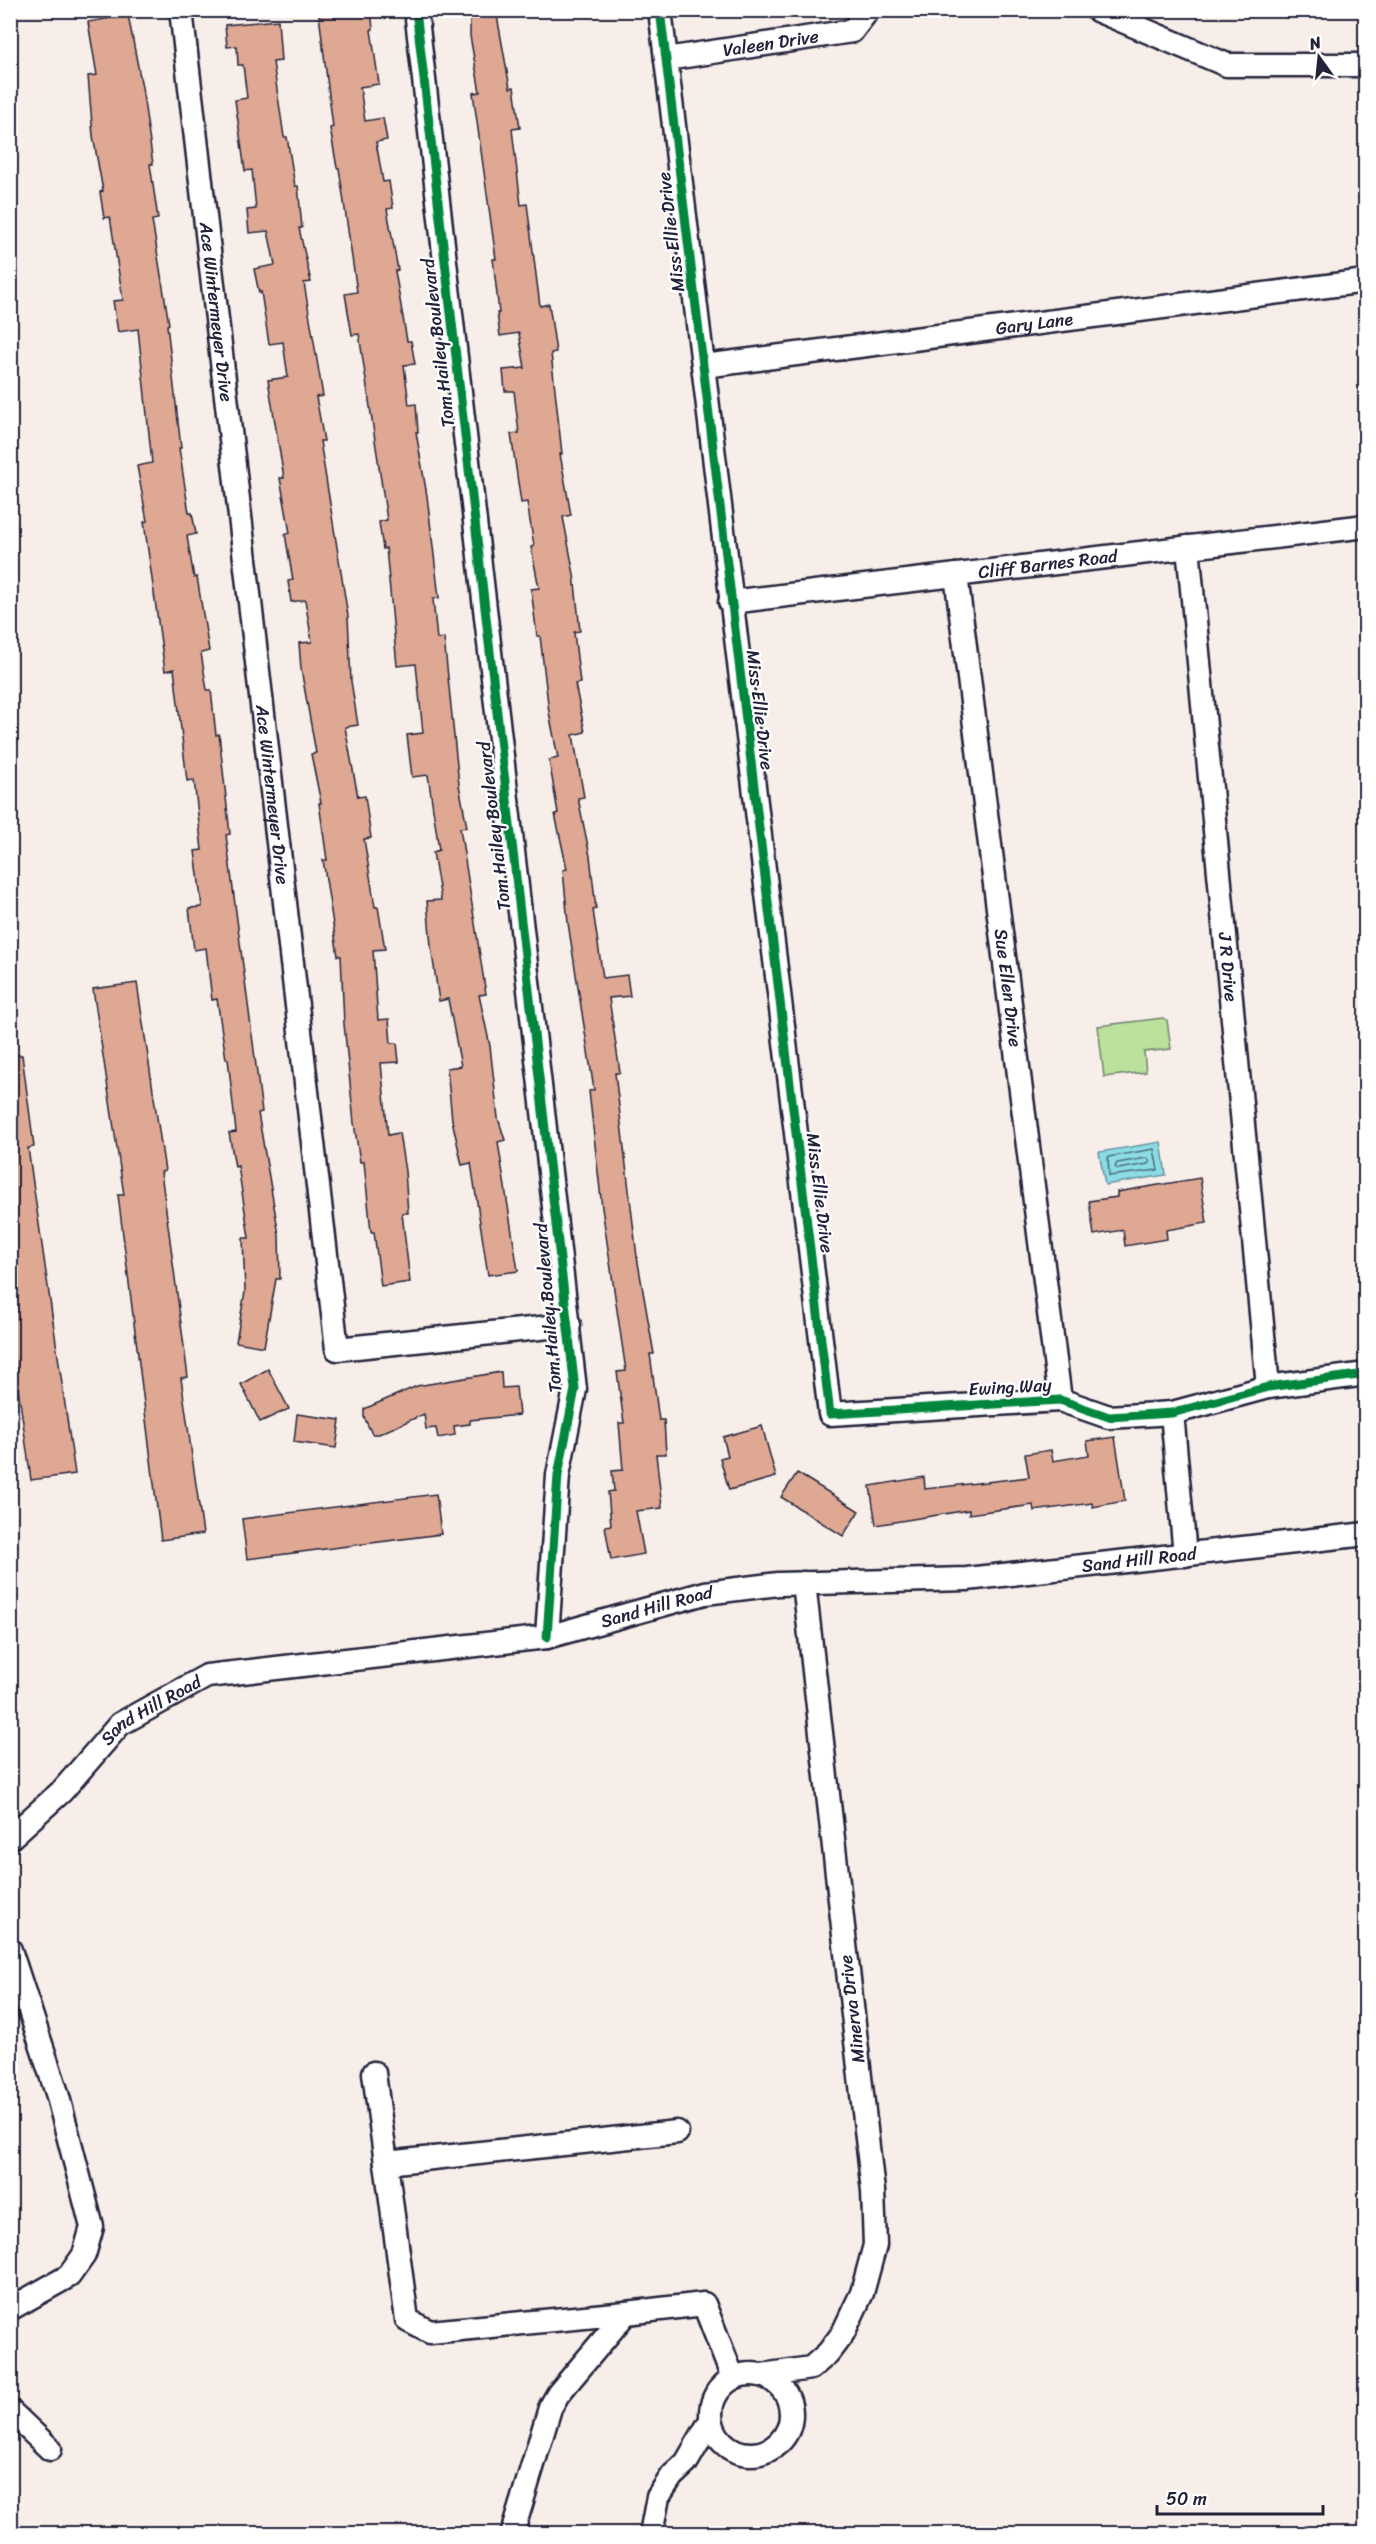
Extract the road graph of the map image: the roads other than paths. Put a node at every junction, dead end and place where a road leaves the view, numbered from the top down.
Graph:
1 (181, 10) edge
2 (416, 10) edge
3 (660, 10) edge
4 (868, 10) edge
5 (1097, 10) edge
6 (666, 59) junction
7 (1365, 65) edge
8 (1365, 281) edge
9 (704, 366) junction
10 (1365, 526) edge
11 (1188, 547) junction
12 (956, 575) junction
13 (730, 602) junction
14 (569, 1325) junction
15 (1365, 1374) edge
16 (1268, 1387) junction
17 (1060, 1400) junction
18 (1172, 1413) junction
19 (830, 1414) joint
20 (1365, 1534) edge
21 (1185, 1555) junction
22 (804, 1583) junction
23 (547, 1637) junction
24 (10, 1838) edge
25 (10, 1950) edge
26 (374, 2073) dead end
27 (677, 2132) dead end
28 (386, 2163) junction
29 (10, 2309) edge
30 (626, 2313) junction
31 (811, 2368) junction
32 (762, 2375) junction
33 (733, 2378) junction
34 (790, 2402) junction
35 (10, 2411) edge
36 (711, 2420) junction
37 (50, 2449) dead end
38 (734, 2450) junction
39 (686, 2463) junction
40 (512, 2534) edge
41 (651, 2534) edge

1 - 14 street, Ace Wintermeyer Drive
2 - 14 street, Tom Hailey Boulevard
3 - 6 street, Miss Ellie Drive
4 - 6 street, Valeen Drive
5 - 7 street
6 - 9 street, Miss Ellie Drive
8 - 9 street, Gary Lane
9 - 13 street, Miss Ellie Drive
10 - 11 street, Cliff Barnes Road
11 - 12 street, Cliff Barnes Road
11 - 16 street, J R Drive
12 - 13 street, Cliff Barnes Road
12 - 17 street, Sue Ellen Drive
13 - 19 street, Miss Ellie Drive
14 - 23 street, Tom Hailey Boulevard
15 - 16 street, Ewing Way
16 - 18 street, Ewing Way
17 - 18 street, Ewing Way
17 - 19 street, Ewing Way
18 - 21 street
20 - 21 street, Sand Hill Road
21 - 22 street, Sand Hill Road
22 - 23 street, Sand Hill Road
22 - 31 street, Minerva Drive
23 - 24 street, Sand Hill Road
25 - 29 street
26 - 28 street
27 - 28 street
28 - 30 street
30 - 33 street
30 - 40 street
31 - 32 street
31 - 34 street, Minerva Drive
32 - 33 street
32 - 34 street
33 - 36 street
34 - 38 street
35 - 37 street
36 - 38 street
36 - 39 street
38 - 39 street
39 - 41 street

